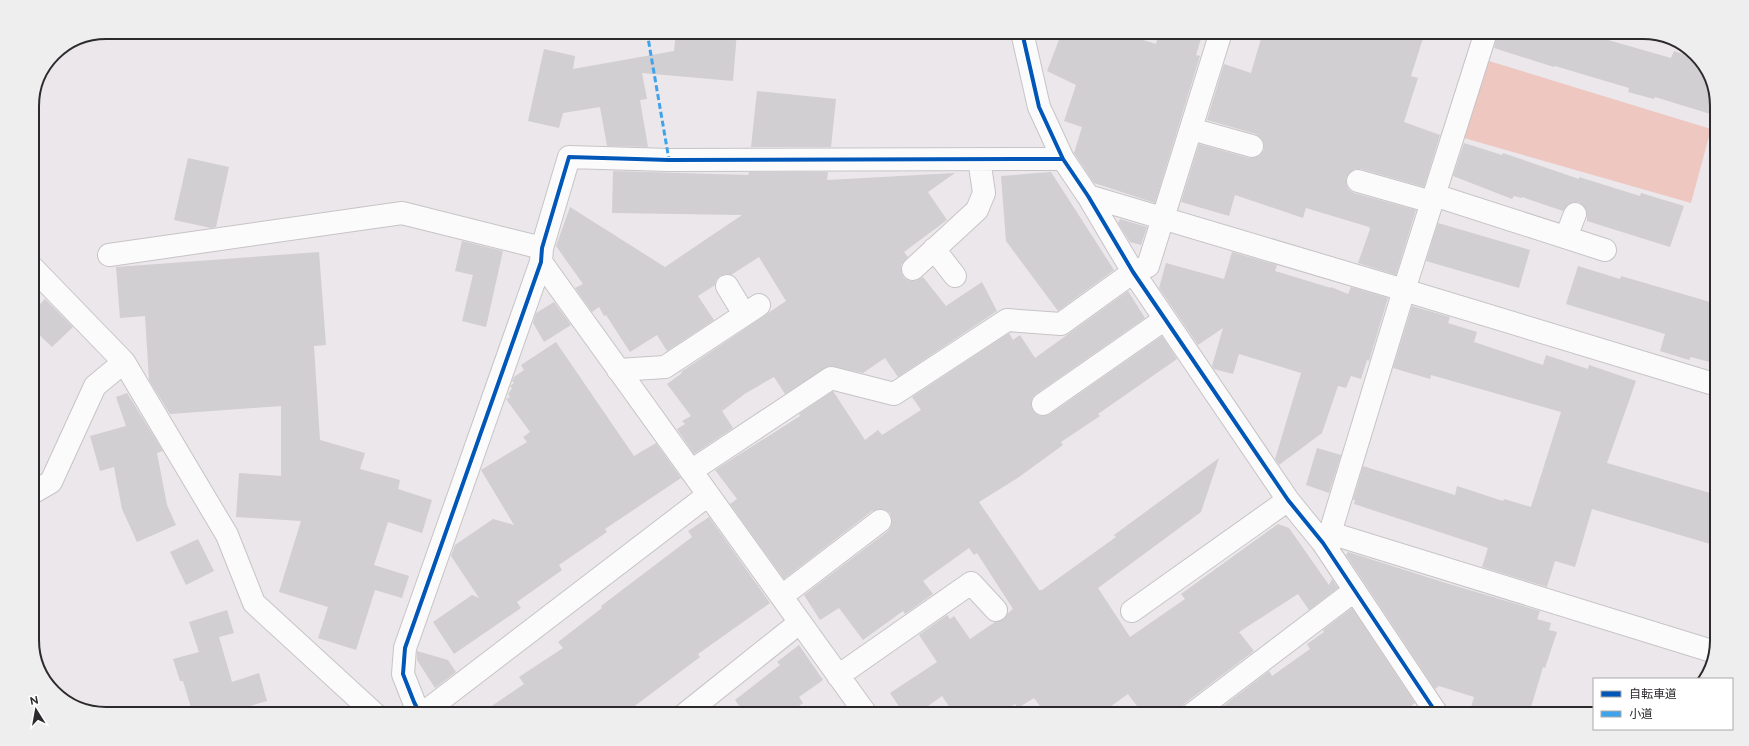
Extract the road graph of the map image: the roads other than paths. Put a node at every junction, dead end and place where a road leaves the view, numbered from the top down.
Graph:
1 (1024, 39) edge
2 (1219, 39) edge
3 (1484, 39) edge
4 (1191, 129) junction
5 (1252, 146) dead end
6 (979, 159) junction
7 (1063, 159) junction
8 (1358, 181) dead end
9 (1088, 196) junction
10 (1433, 198) junction
11 (1575, 214) dead end
12 (1163, 218) junction
13 (1566, 237) junction
14 (934, 249) junction
15 (1605, 250) dead end
16 (109, 255) dead end
17 (541, 255) junction
18 (913, 269) dead end
19 (1133, 272) junction
20 (39, 274) edge
21 (955, 276) dead end
22 (727, 286) dead end
23 (1404, 290) junction
24 (1165, 319) junction
25 (124, 362) junction
26 (618, 370) junction
27 (1710, 383) edge
28 (1043, 404) dead end
29 (690, 471) junction
30 (39, 489) edge
31 (708, 495) junction
32 (1288, 500) junction
33 (880, 521) dead end
34 (1327, 538) junction
35 (1354, 591) junction
36 (782, 596) junction
37 (996, 610) dead end
38 (1132, 611) dead end
39 (799, 623) junction
40 (1709, 650) edge
41 (838, 676) junction
42 (367, 707) edge
43 (417, 707) edge
44 (430, 707) edge
45 (694, 707) edge
46 (861, 707) edge
47 (1201, 707) edge
48 (1430, 707) edge

1 - 7 street
2 - 4 street
3 - 10 street
4 - 5 street
4 - 12 street
6 - 7 street
6 - 14 street
6 - 17 street
7 - 9 street
8 - 10 street
9 - 12 street
9 - 19 street
10 - 13 street
10 - 23 street
11 - 13 street
12 - 19 street
12 - 23 street
13 - 15 street
14 - 18 street
14 - 21 street
16 - 17 street
17 - 26 street
17 - 43 street
19 - 24 street
19 - 29 street
20 - 25 street
22 - 26 street
23 - 27 street
23 - 34 street
24 - 28 street
24 - 32 street
25 - 30 street
25 - 42 street
26 - 29 street
29 - 31 street
31 - 36 street
31 - 44 street
32 - 34 street
32 - 38 street
33 - 36 street
34 - 35 street
34 - 40 street
35 - 47 street
35 - 48 street
36 - 39 street
37 - 41 street
39 - 41 street
39 - 45 street
41 - 46 street

